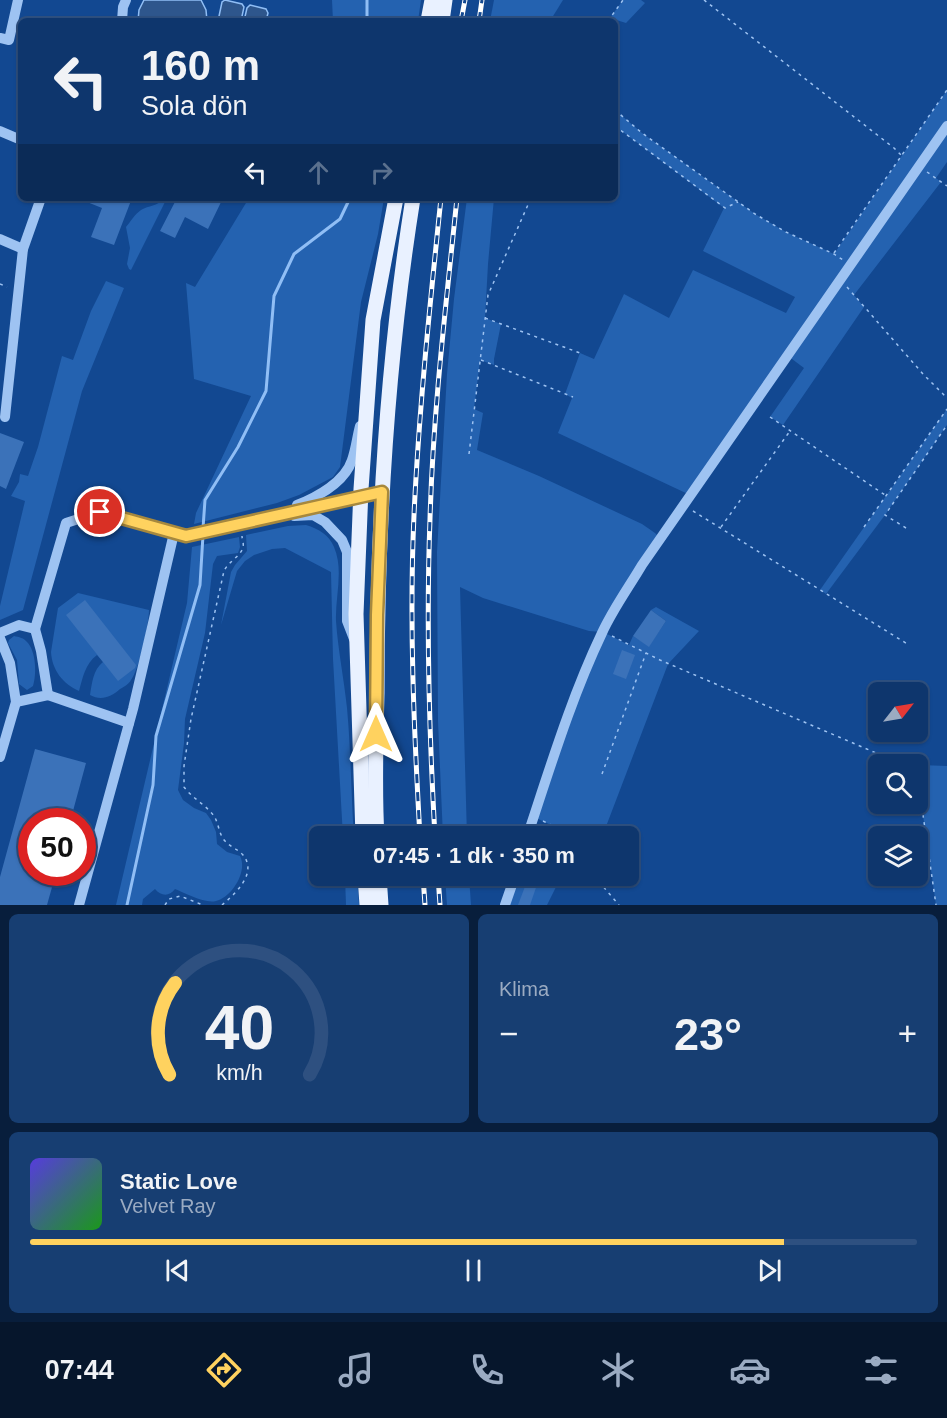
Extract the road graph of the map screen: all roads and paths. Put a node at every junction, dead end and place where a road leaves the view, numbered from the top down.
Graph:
1 (18, 0) edge
2 (126, 0) edge
3 (432, 0) edge
4 (445, 0) edge
5 (623, 0) edge
6 (704, 0) edge
7 (122, 18) edge
8 (429, 18) edge
9 (442, 18) edge
10 (610, 18) edge
11 (5, 39) edge
12 (947, 90) edge
13 (618, 113) edge
14 (947, 126) edge
15 (618, 128) edge
16 (0, 132) edge
17 (18, 139) edge
18 (902, 156) junction
19 (919, 166) junction
20 (947, 186) edge
21 (41, 201) edge
22 (395, 201) edge
23 (413, 201) edge
24 (530, 201) edge
25 (738, 202) junction
26 (0, 239) edge
27 (23, 249) junction
28 (841, 280) junction
29 (485, 318) junction
30 (580, 353) dead end
31 (480, 359) junction
32 (367, 394) junction
33 (573, 397) dead end
34 (947, 398) edge
35 (947, 409) edge
36 (5, 417) dead end
37 (770, 417) dead end
38 (947, 425) edge
39 (790, 430) junction
40 (469, 454) dead end
41 (382, 492) junction
42 (361, 496) junction
43 (886, 496) junction
44 (684, 505) junction
45 (272, 516) junction
46 (238, 524) junction
47 (864, 527) dead end
48 (720, 528) junction
49 (906, 528) dead end
50 (180, 535) junction
51 (35, 629) junction
52 (603, 632) junction
53 (0, 633) edge
54 (0, 638) edge
55 (909, 645) dead end
56 (357, 651) junction
57 (646, 653) junction
58 (48, 695) junction
59 (16, 702) junction
60 (129, 723) junction
61 (879, 754) edge
62 (0, 757) edge
63 (602, 774) dead end
64 (923, 814) edge
65 (534, 817) junction
66 (363, 826) edge
67 (377, 826) edge
68 (531, 826) edge
69 (552, 826) edge
70 (366, 886) edge
71 (380, 886) edge
72 (512, 886) edge
73 (603, 886) edge
74 (79, 905) edge
75 (165, 905) edge
76 (203, 905) edge
77 (222, 905) edge
78 (367, 905) edge
79 (381, 905) edge
80 (505, 905) edge
81 (619, 905) edge
82 (936, 905) edge

1 - 11 street
2 - 7 street
3 - 8 main road
4 - 9 main road
5 - 10 path
6 - 18 path
12 - 18 path
13 - 25 path
14 - 19 street
15 - 25 path
16 - 17 street
18 - 25 path
19 - 20 path
19 - 28 street
21 - 27 street
22 - 32 main road
23 - 41 main road
24 - 29 path
26 - 27 street
27 - 36 street
28 - 34 path
28 - 44 street
29 - 30 path
29 - 31 path
31 - 33 path
31 - 40 path
32 - 42 main road
32 - 45 street
35 - 43 path
37 - 39 path
38 - 49 path
39 - 43 path
39 - 48 path
41 - 42 street
41 - 67 main road
42 - 45 street
42 - 56 main road
43 - 47 path
44 - 48 path
44 - 52 street
45 - 46 street
45 - 56 street
46 - 50 street
46 - 77 path
48 - 55 path
50 - 51 street
50 - 60 street
51 - 53 street
51 - 58 street
52 - 57 path
52 - 65 street
54 - 59 street
56 - 66 main road
57 - 61 path
57 - 63 path
58 - 59 street
58 - 60 street
59 - 62 street
60 - 74 street
64 - 82 path
65 - 68 street
65 - 69 path
70 - 78 main road
71 - 79 main road
72 - 80 street
73 - 81 path
75 - 76 path

